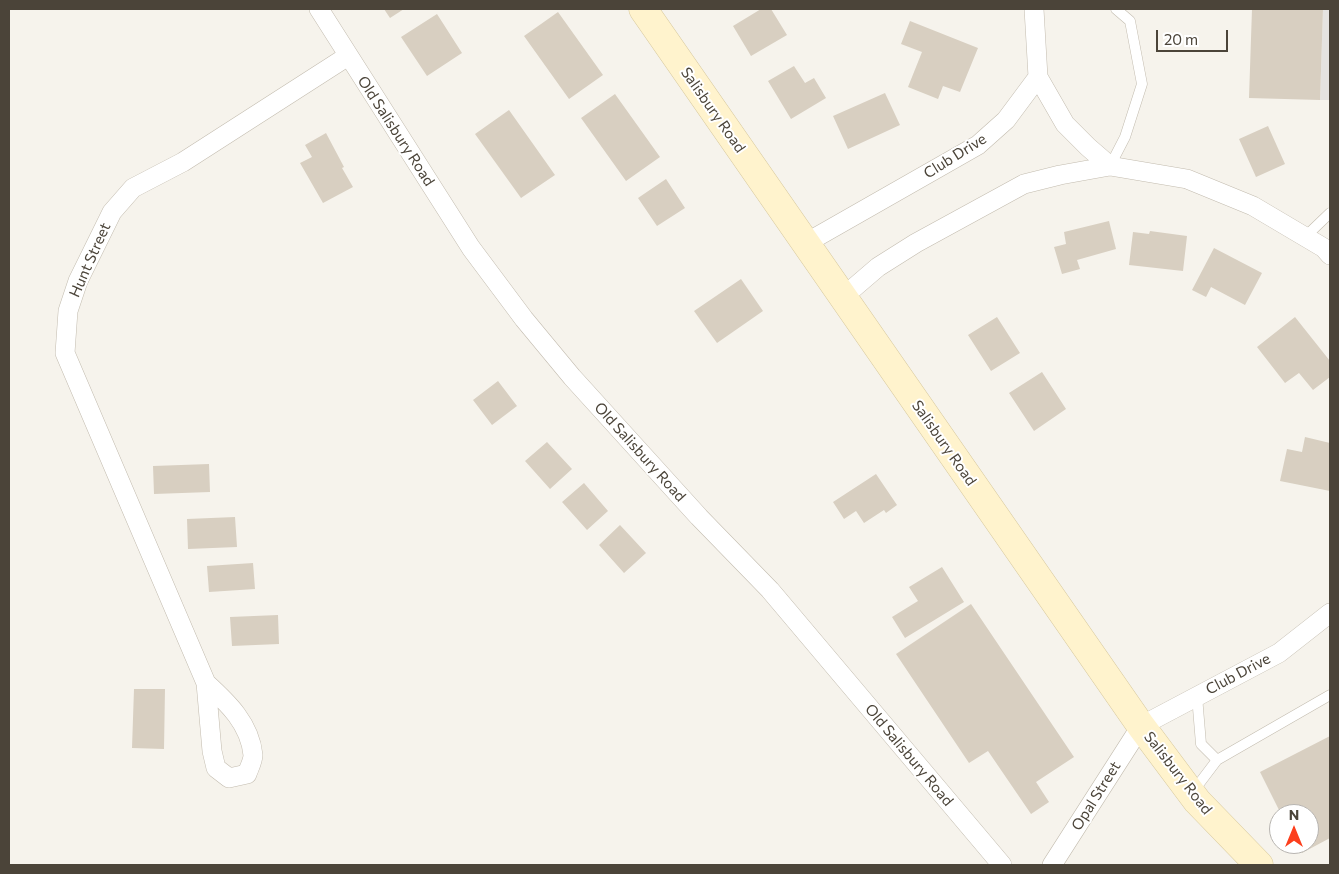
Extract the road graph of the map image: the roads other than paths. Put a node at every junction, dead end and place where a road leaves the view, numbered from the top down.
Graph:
1 (319, 9) edge
2 (643, 9) edge
3 (1034, 9) edge
4 (1116, 9) edge
5 (348, 56) junction
6 (1038, 77) junction
7 (1110, 166) junction
8 (1330, 213) edge
9 (1305, 236) junction
10 (806, 243) junction
11 (1330, 255) edge
12 (842, 297) junction
13 (1330, 613) edge
14 (206, 683) dead end
15 (1330, 695) edge
16 (1197, 696) junction
17 (1141, 726) junction
18 (1216, 760) junction
19 (1191, 794) junction
20 (1002, 865) edge
21 (1052, 865) edge
22 (1259, 865) edge

1 - 5 street, Old Salisbury Road
2 - 10 street, Salisbury Road
3 - 6 street
4 - 7 lane
5 - 14 street, Hunt Street
5 - 20 street, Old Salisbury Road
6 - 7 street
6 - 10 street, Club Drive
7 - 9 street
7 - 12 street
8 - 9 lane
9 - 11 street
10 - 12 street, Salisbury Road
12 - 17 street, Salisbury Road
13 - 16 street, Club Drive
15 - 18 lane
16 - 17 street, Club Drive
16 - 18 lane
17 - 19 street, Salisbury Road
17 - 21 street, Opal Street
18 - 19 lane
19 - 22 street, Salisbury Road

